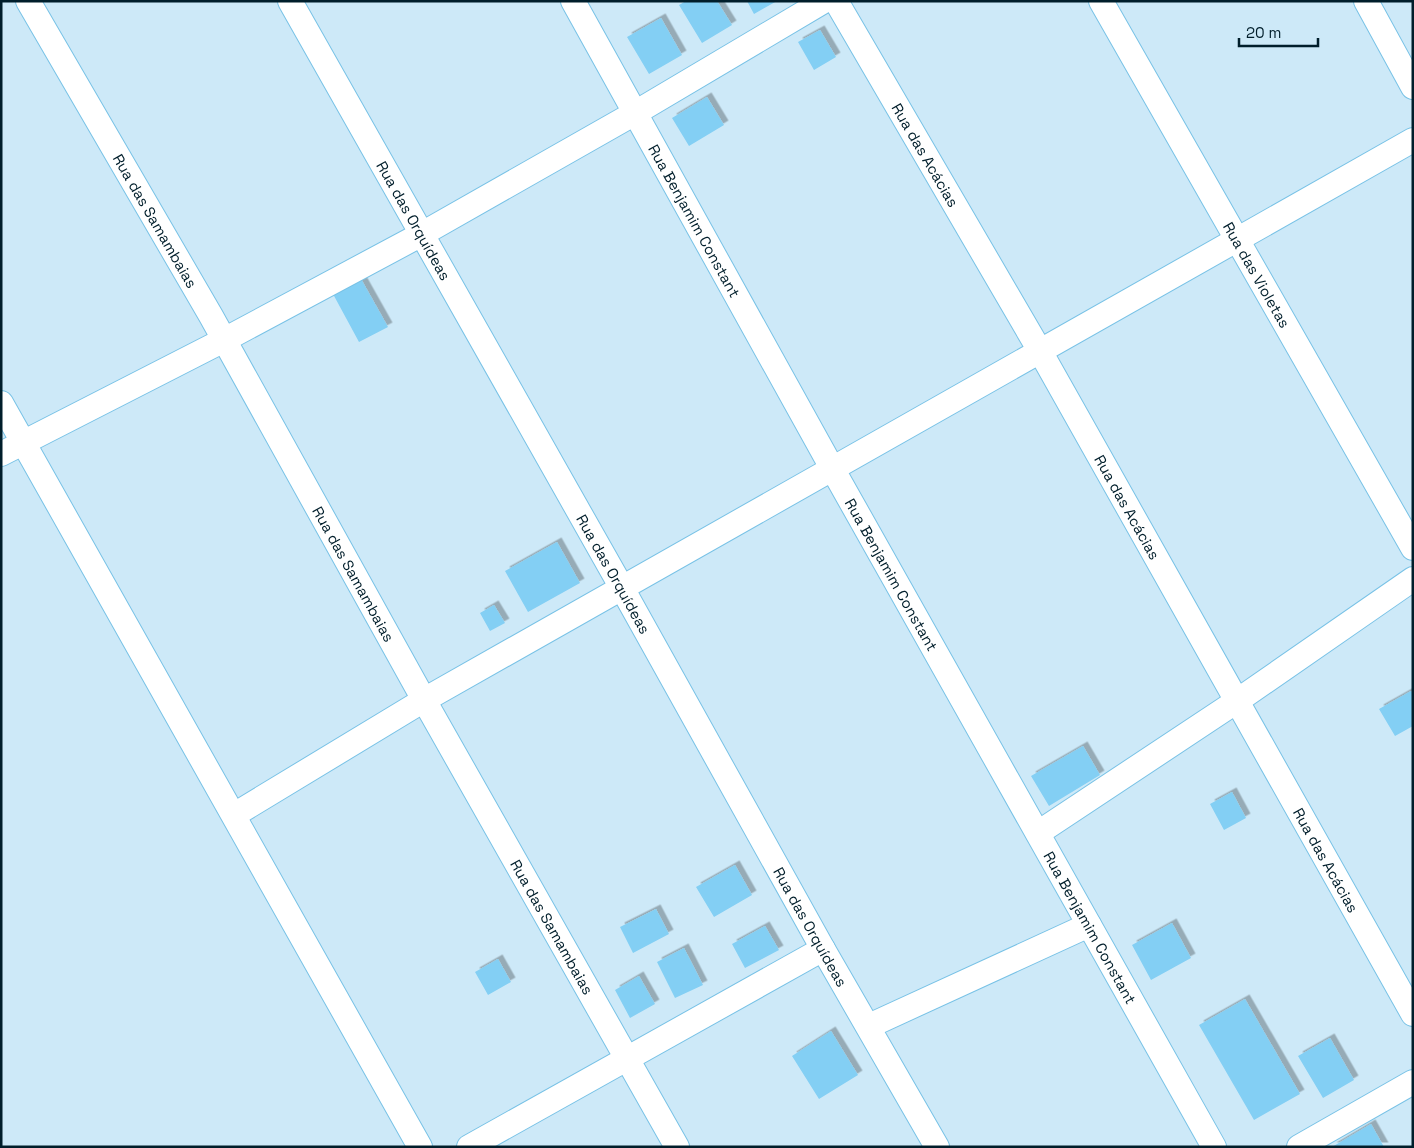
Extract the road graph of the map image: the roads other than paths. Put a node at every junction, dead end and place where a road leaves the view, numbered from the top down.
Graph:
1 (28, 1) edge
2 (290, 1) edge
3 (573, 1) edge
4 (824, 1) edge
5 (836, 1) edge
6 (1101, 1) edge
7 (1366, 1) edge
8 (1413, 87) edge
9 (635, 113) junction
10 (1413, 140) edge
11 (422, 234) junction
12 (1236, 240) junction
13 (224, 340) junction
14 (1040, 351) junction
15 (1, 404) edge
16 (23, 442) junction
17 (1, 454) edge
18 (832, 468) junction
19 (1413, 548) edge
20 (1413, 579) edge
21 (622, 588) junction
22 (424, 700) junction
23 (1237, 701) junction
24 (234, 815) junction
25 (1038, 833) junction
26 (1089, 925) junction
27 (823, 949) junction
28 (1413, 1014) edge
29 (869, 1026) junction
30 (627, 1058) junction
31 (1413, 1082) edge
32 (420, 1147) edge
33 (469, 1147) edge
34 (677, 1147) edge
35 (936, 1147) edge
36 (1214, 1147) edge
37 (1300, 1147) edge

1 - 13 street, Rua das Samambaias
2 - 11 street, Rua das Orquídeas
3 - 9 street, Rua Benjamim Constant
4 - 9 street
5 - 14 street, Rua das Acácias
6 - 12 street, Rua das Violetas
7 - 8 street
9 - 11 street
9 - 18 street, Rua Benjamim Constant
10 - 12 street
11 - 13 street
11 - 21 street, Rua das Orquídeas
12 - 14 street
12 - 19 street, Rua das Violetas
13 - 16 street
13 - 22 street, Rua das Samambaias
14 - 18 street
14 - 23 street, Rua das Acácias
15 - 16 street
16 - 17 street
16 - 24 street
18 - 21 street
18 - 25 street, Rua Benjamim Constant
20 - 23 street
21 - 22 street
21 - 27 street, Rua das Orquídeas
22 - 24 street
22 - 30 street, Rua das Samambaias
23 - 25 street
23 - 28 street, Rua das Acácias
24 - 32 street
25 - 26 street, Rua Benjamim Constant
26 - 29 street
26 - 36 street, Rua Benjamim Constant
27 - 29 street, Rua das Orquídeas
27 - 30 street
29 - 35 street, Rua das Orquídeas
30 - 33 street
30 - 34 street, Rua das Samambaias
31 - 37 street

